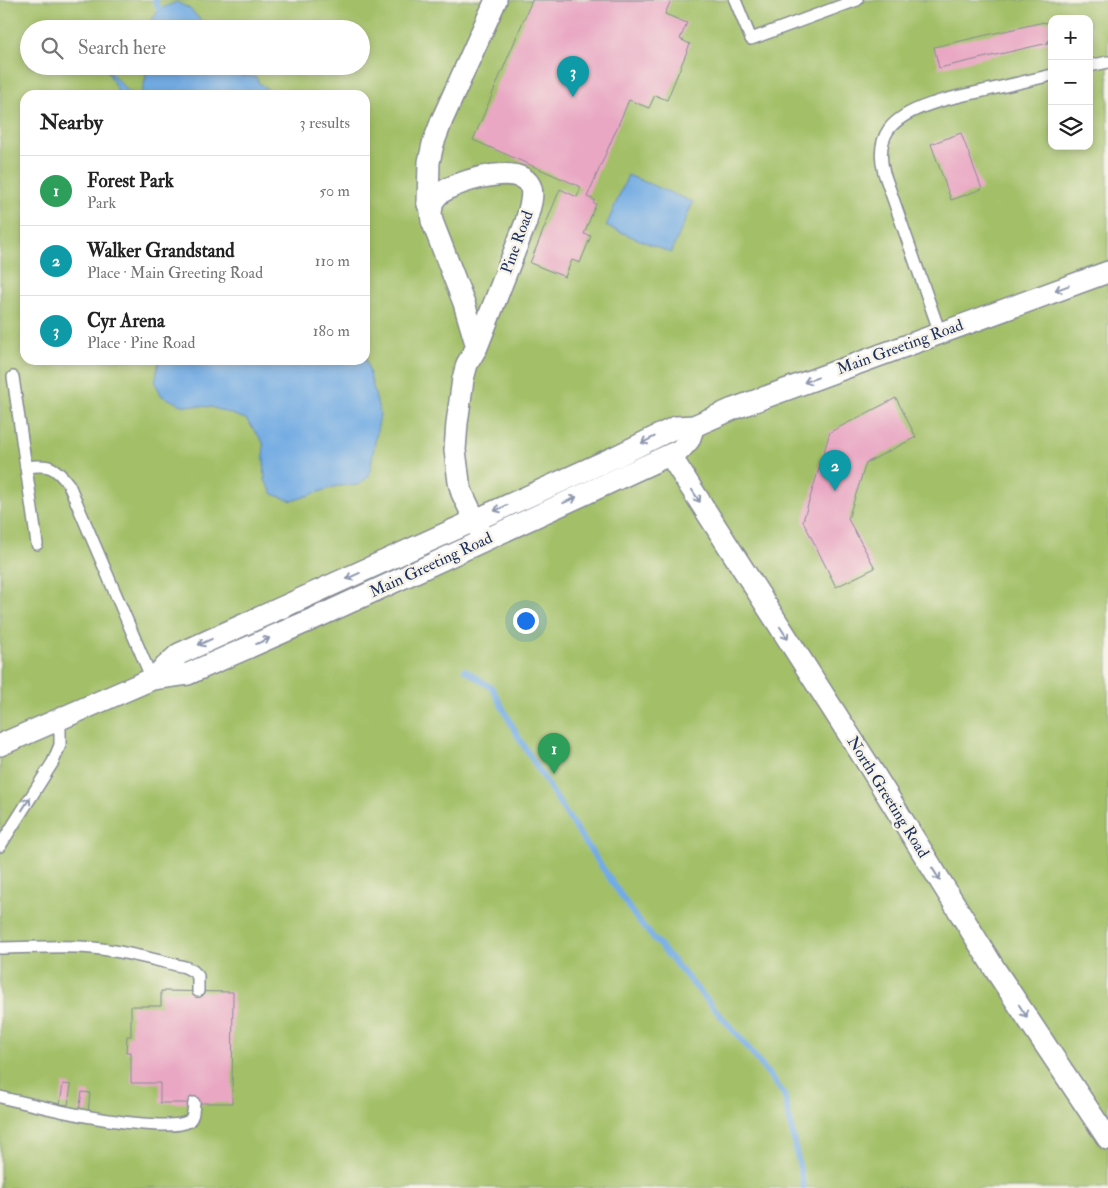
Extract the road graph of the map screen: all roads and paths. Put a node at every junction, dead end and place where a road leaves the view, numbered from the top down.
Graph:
1 (496, 0) edge
2 (735, 0) edge
3 (857, 0) edge
4 (1108, 62) edge
5 (1093, 65) edge
6 (1048, 76) edge
7 (428, 204) junction
8 (1108, 272) edge
9 (940, 333) junction
10 (476, 347) junction
11 (13, 377) dead end
12 (694, 426) junction
13 (670, 455) junction
14 (26, 467) junction
15 (475, 520) junction
16 (484, 540) junction
17 (37, 544) dead end
18 (152, 679) junction
19 (60, 720) junction
20 (0, 745) edge
21 (0, 846) edge
22 (0, 948) edge
23 (198, 992) dead end
24 (0, 1097) edge
25 (194, 1103) dead end
26 (1108, 1139) edge

1 - 7 street
2 - 3 lane
4 - 5 lane
6 - 9 lane
7 - 10 street
7 - 10 street, Pine Road
8 -> 9 street, Main Greeting Road
9 -> 12 street, Main Greeting Road
10 - 15 street, Pine Road
11 - 14 lane
12 - 13 street, Main Greeting Road
12 -> 15 street, Main Greeting Road
16 -> 13 street, Main Greeting Road
13 -> 26 street, North Greeting Road
14 - 17 lane
14 - 18 lane
15 - 16 street, Pine Road
15 -> 18 street, Main Greeting Road
18 -> 16 street, Main Greeting Road
18 - 19 street, Main Greeting Road
19 - 20 street, Main Greeting Road
21 -> 19 lane
22 - 23 lane
24 - 25 lane

